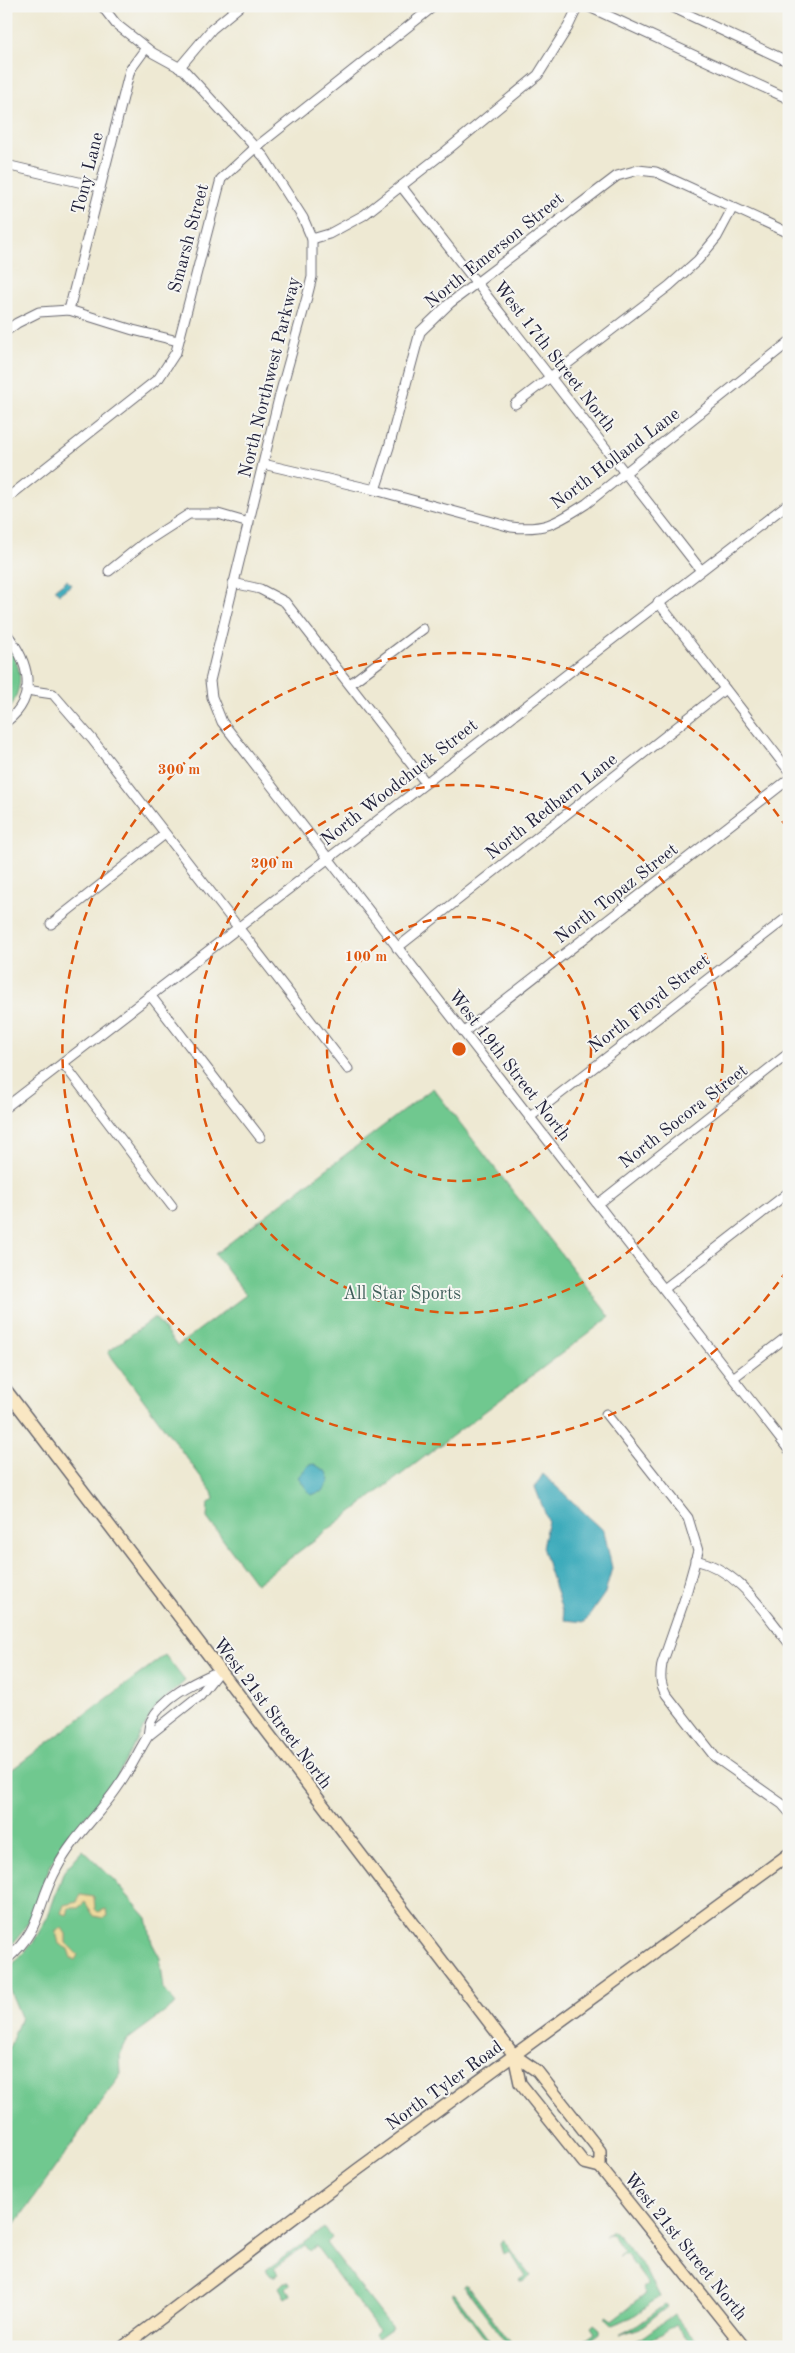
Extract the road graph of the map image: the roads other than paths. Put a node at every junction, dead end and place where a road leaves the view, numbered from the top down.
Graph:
1 (102, 6) edge
2 (240, 6) edge
3 (434, 6) edge
4 (578, 6) edge
5 (587, 6) edge
6 (670, 6) edge
7 (146, 48) junction
8 (789, 62) edge
9 (179, 68) junction
10 (789, 99) edge
11 (255, 148) junction
12 (6, 164) edge
13 (401, 186) junction
14 (100, 187) junction
15 (733, 207) junction
16 (789, 233) edge
17 (312, 239) junction
18 (476, 282) junction
19 (69, 310) junction
20 (6, 331) edge
21 (178, 340) junction
22 (789, 342) edge
23 (550, 377) junction
24 (515, 404) dead end
25 (263, 464) junction
26 (625, 472) junction
27 (375, 490) junction
28 (6, 499) edge
29 (789, 502) edge
30 (249, 523) junction
31 (700, 570) junction
32 (109, 572) dead end
33 (233, 583) junction
34 (658, 602) junction
35 (423, 629) dead end
36 (6, 633) edge
37 (350, 684) junction
38 (725, 689) junction
39 (26, 690) junction
40 (212, 698) joint
41 (6, 722) edge
42 (789, 771) edge
43 (789, 779) edge
44 (426, 783) junction
45 (166, 834) junction
46 (328, 858) junction
47 (789, 916) edge
48 (51, 924) dead end
49 (238, 927) junction
50 (397, 948) junction
51 (150, 995) junction
52 (464, 1032) junction
53 (789, 1054) edge
54 (63, 1063) junction
55 (348, 1069) dead end
56 (6, 1107) edge
57 (530, 1117) junction
58 (260, 1137) dead end
59 (789, 1192) edge
60 (598, 1204) junction
61 (172, 1206) dead end
62 (664, 1289) junction
63 (789, 1335) edge
64 (733, 1378) junction
65 (6, 1390) edge
66 (606, 1414) dead end
67 (789, 1450) edge
68 (695, 1560) junction
69 (789, 1644) edge
70 (219, 1671) junction
71 (148, 1736) junction
72 (789, 1812) edge
73 (789, 1854) edge
74 (6, 1960) edge
75 (514, 2055) junction
76 (600, 2167) junction
77 (123, 2347) edge
78 (744, 2347) edge

1 - 7 street
2 - 9 street
3 - 11 street, Smarsh Street
4 - 13 street
5 - 10 street
6 - 8 street
7 - 9 street
7 - 14 street, Tony Lane
9 - 11 street
11 - 17 street
11 - 21 street, Smarsh Street
12 - 14 street
13 - 17 street
13 - 18 street, West 17th Street North
14 - 19 street, Tony Lane
15 - 16 street
15 - 18 street, North Emerson Street
15 - 23 street
17 - 25 street, North Northwest Parkway
18 - 23 street, West 17th Street North
18 - 27 street, North Emerson Street
19 - 20 street
19 - 21 street
21 - 28 street, Smarsh Street
22 - 26 street, North Holland Lane
23 - 24 street
23 - 26 street, West 17th Street North
25 - 27 street, North Holland Lane
25 - 30 street, North Northwest Parkway
26 - 27 street, North Holland Lane
26 - 31 street, West 17th Street North
29 - 31 street, North Woodchuck Street
30 - 32 street
30 - 33 street, North Northwest Parkway
31 - 34 street, North Woodchuck Street
33 - 37 street
33 - 40 street, North Northwest Parkway
34 - 38 street
34 - 44 street, North Woodchuck Street
35 - 37 street
36 - 39 street
37 - 44 street
38 - 42 street
38 - 50 street, North Redbarn Lane
39 - 41 street
39 - 45 street
40 - 46 street, West 19th Street North
43 - 52 street, North Topaz Street
44 - 46 street, North Woodchuck Street
45 - 48 street
45 - 49 street
46 - 49 street, North Woodchuck Street
46 - 50 street, West 19th Street North
47 - 57 street, North Floyd Street
49 - 51 street, North Woodchuck Street
49 - 55 street
50 - 52 street, West 19th Street North
51 - 54 street, North Woodchuck Street
51 - 58 street
52 - 57 street, West 19th Street North
53 - 60 street, North Socora Street
54 - 56 street, North Woodchuck Street
54 - 61 street
57 - 60 street, West 19th Street North
59 - 62 street
60 - 62 street, West 19th Street North
62 - 64 street, West 19th Street North
63 - 64 street
64 - 67 street, West 19th Street North
65 - 70 main road, West 21st Street North
66 - 68 street
68 - 69 street
68 - 72 street
70 - 71 street
70 - 71 street
70 - 75 main road, West 21st Street North
71 - 74 street
73 - 75 main road, North Tyler Road
75 - 76 main road, West 21st Street North
75 - 76 main road, West 21st Street North
75 - 77 main road, North Tyler Road
76 - 78 main road, West 21st Street North

